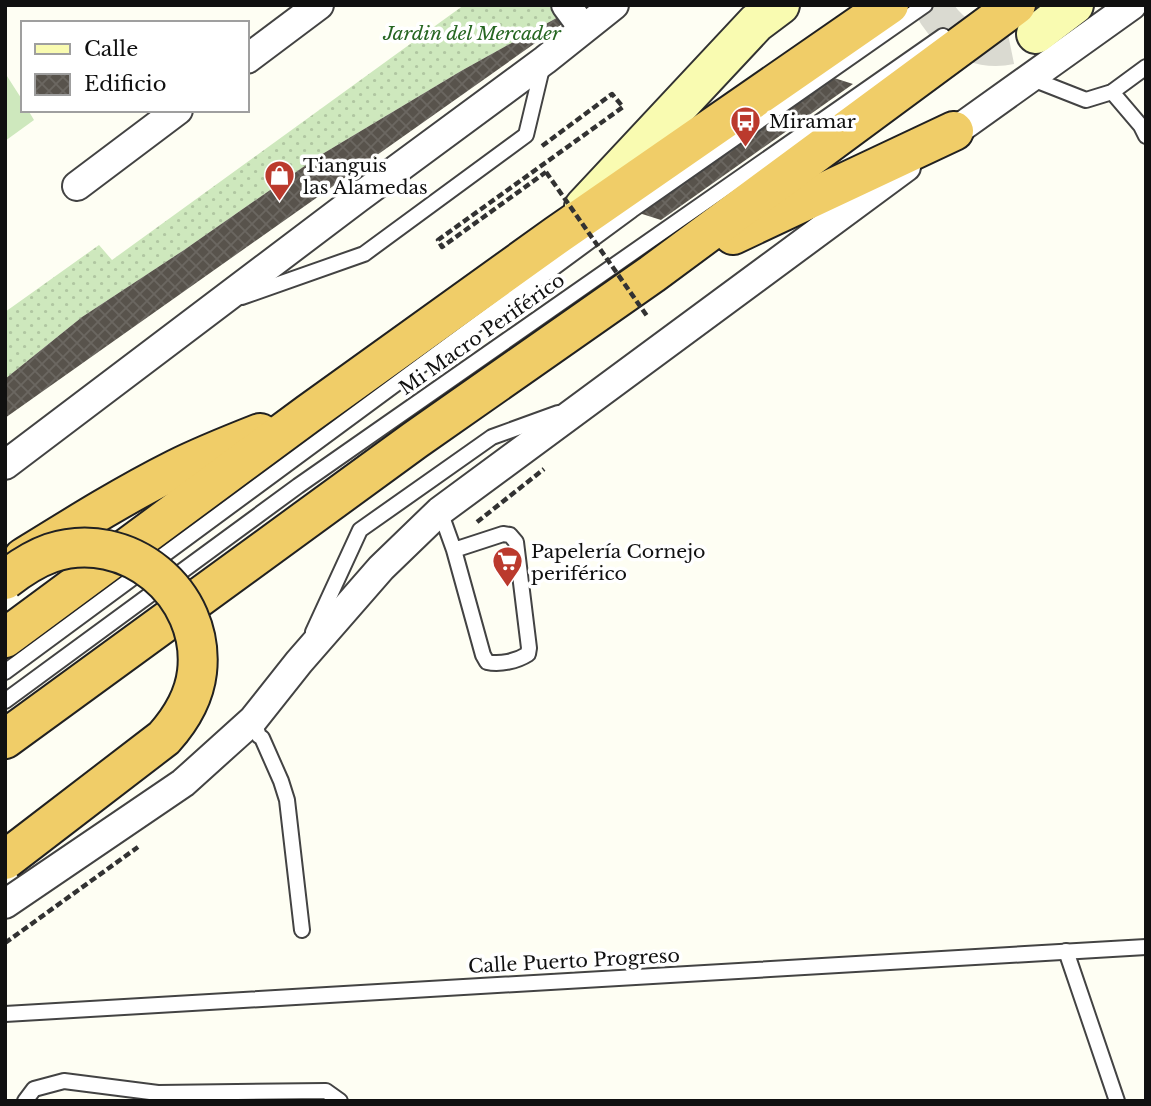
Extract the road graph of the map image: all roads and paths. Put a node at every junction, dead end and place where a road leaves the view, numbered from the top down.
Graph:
1 (319, 5) edge
2 (566, 5) edge
3 (780, 5) edge
4 (890, 5) edge
5 (925, 5) edge
6 (1073, 5) edge
7 (1132, 5) edge
8 (613, 6) edge
9 (1026, 20) edge
10 (583, 28) junction
11 (952, 29) dead end
12 (248, 58) edge
13 (545, 60) junction
14 (1146, 67) edge
15 (1030, 78) junction
16 (1112, 92) junction
17 (612, 94) dead end
18 (175, 112) edge
19 (954, 131) junction
20 (1146, 136) edge
21 (77, 186) dead end
22 (557, 235) junction
23 (652, 274) junction
24 (216, 306) junction
25 (647, 316) dead end
26 (587, 402) junction
27 (308, 414) junction
28 (554, 461) dead end
29 (545, 462) dead end
30 (5, 465) edge
31 (440, 511) junction
32 (451, 543) junction
33 (5, 570) edge
34 (5, 580) edge
35 (5, 638) edge
36 (299, 662) junction
37 (5, 672) edge
38 (5, 701) edge
39 (253, 720) junction
40 (5, 739) edge
41 (139, 841) dead end
42 (145, 842) dead end
43 (5, 860) edge
44 (11, 915) edge
45 (302, 930) dead end
46 (5, 943) edge
47 (1146, 947) edge
48 (1066, 951) junction
49 (5, 1014) edge
50 (158, 1097) edge
51 (25, 1101) edge
52 (340, 1101) edge
53 (1117, 1101) edge

1 - 12 street
2 - 10 street
3 - 22 main road
4 - 22 highway
5 - 37 lane, Mi Macro Periférico
6 - 9 main road
7 - 15 street
8 - 10 street
9 - 23 highway
10 - 13 street
11 - 38 lane, Mi Macro Periférico
13 - 24 street
13 - 24 lane
14 - 16 lane
15 - 16 lane
15 - 19 street
16 - 20 lane
17 - 25 path, bridge
18 - 21 street
19 - 23 highway
19 - 26 street
22 - 27 highway
23 - 40 highway
24 - 30 street
26 - 31 street
26 - 36 lane
27 - 33 highway
27 - 35 highway
28 - 32 path
29 - 32 path
31 - 32 lane
31 - 36 street
32 - 32 lane
34 - 43 highway, bridge
36 - 39 street
39 - 44 street
39 - 45 lane
41 - 44 path
42 - 46 path
47 - 48 lane, Calle Puerto Progreso
48 - 49 lane, Calle Puerto Progreso
48 - 53 lane
50 - 51 lane
50 - 52 lane

